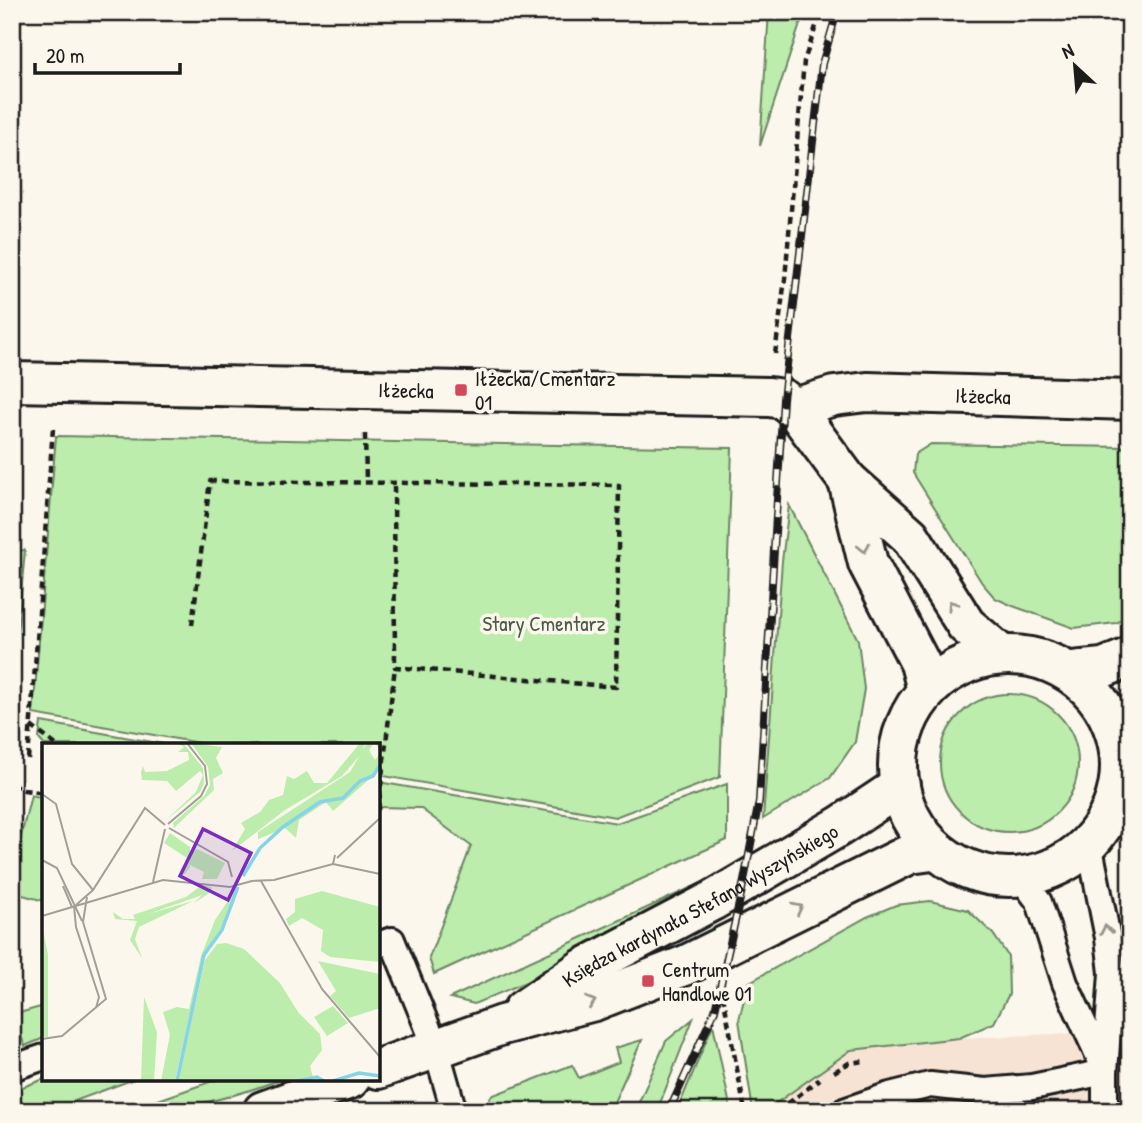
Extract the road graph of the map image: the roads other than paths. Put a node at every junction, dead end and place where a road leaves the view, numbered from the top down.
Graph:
1 (12, 382) edge
2 (1130, 400) edge
3 (794, 408) junction
4 (848, 481) junction
5 (999, 653) junction
6 (1130, 657) edge
7 (1073, 671) junction
8 (926, 691) junction
9 (1124, 735) edge
10 (900, 786) junction
11 (1090, 848) junction
12 (932, 851) junction
13 (1021, 878) junction
14 (380, 944) edge
15 (502, 1025) junction
16 (436, 1048) junction
17 (42, 1058) edge
18 (12, 1068) edge
19 (380, 1068) edge
20 (1105, 1072) junction
21 (345, 1081) edge
22 (264, 1111) edge
23 (454, 1111) edge
24 (844, 1111) edge
25 (1105, 1111) edge

1 - 3 main road, Iłżecka
2 - 3 main road, Iłżecka
3 - 4 main road
5 -> 4 main road
4 -> 8 main road
5 - 7 main road
5 - 8 main road
6 - 7 main road
7 - 9 main road
8 - 10 main road
9 - 11 main road
10 - 12 main road
10 - 15 main road, Księdza kardynała Stefana Wyszyńskiego
11 - 13 main road
20 -> 11 lane
12 - 13 main road
15 -> 12 main road, Księdza kardynała Stefana Wyszyńskiego
13 - 20 lane
14 - 16 lane
15 - 16 main road, Księdza kardynała Stefana Wyszyńskiego
16 - 19 main road, Księdza kardynała Stefana Wyszyńskiego
16 - 23 lane
17 - 18 lane
20 - 24 lane
20 - 25 lane
21 - 22 main road

